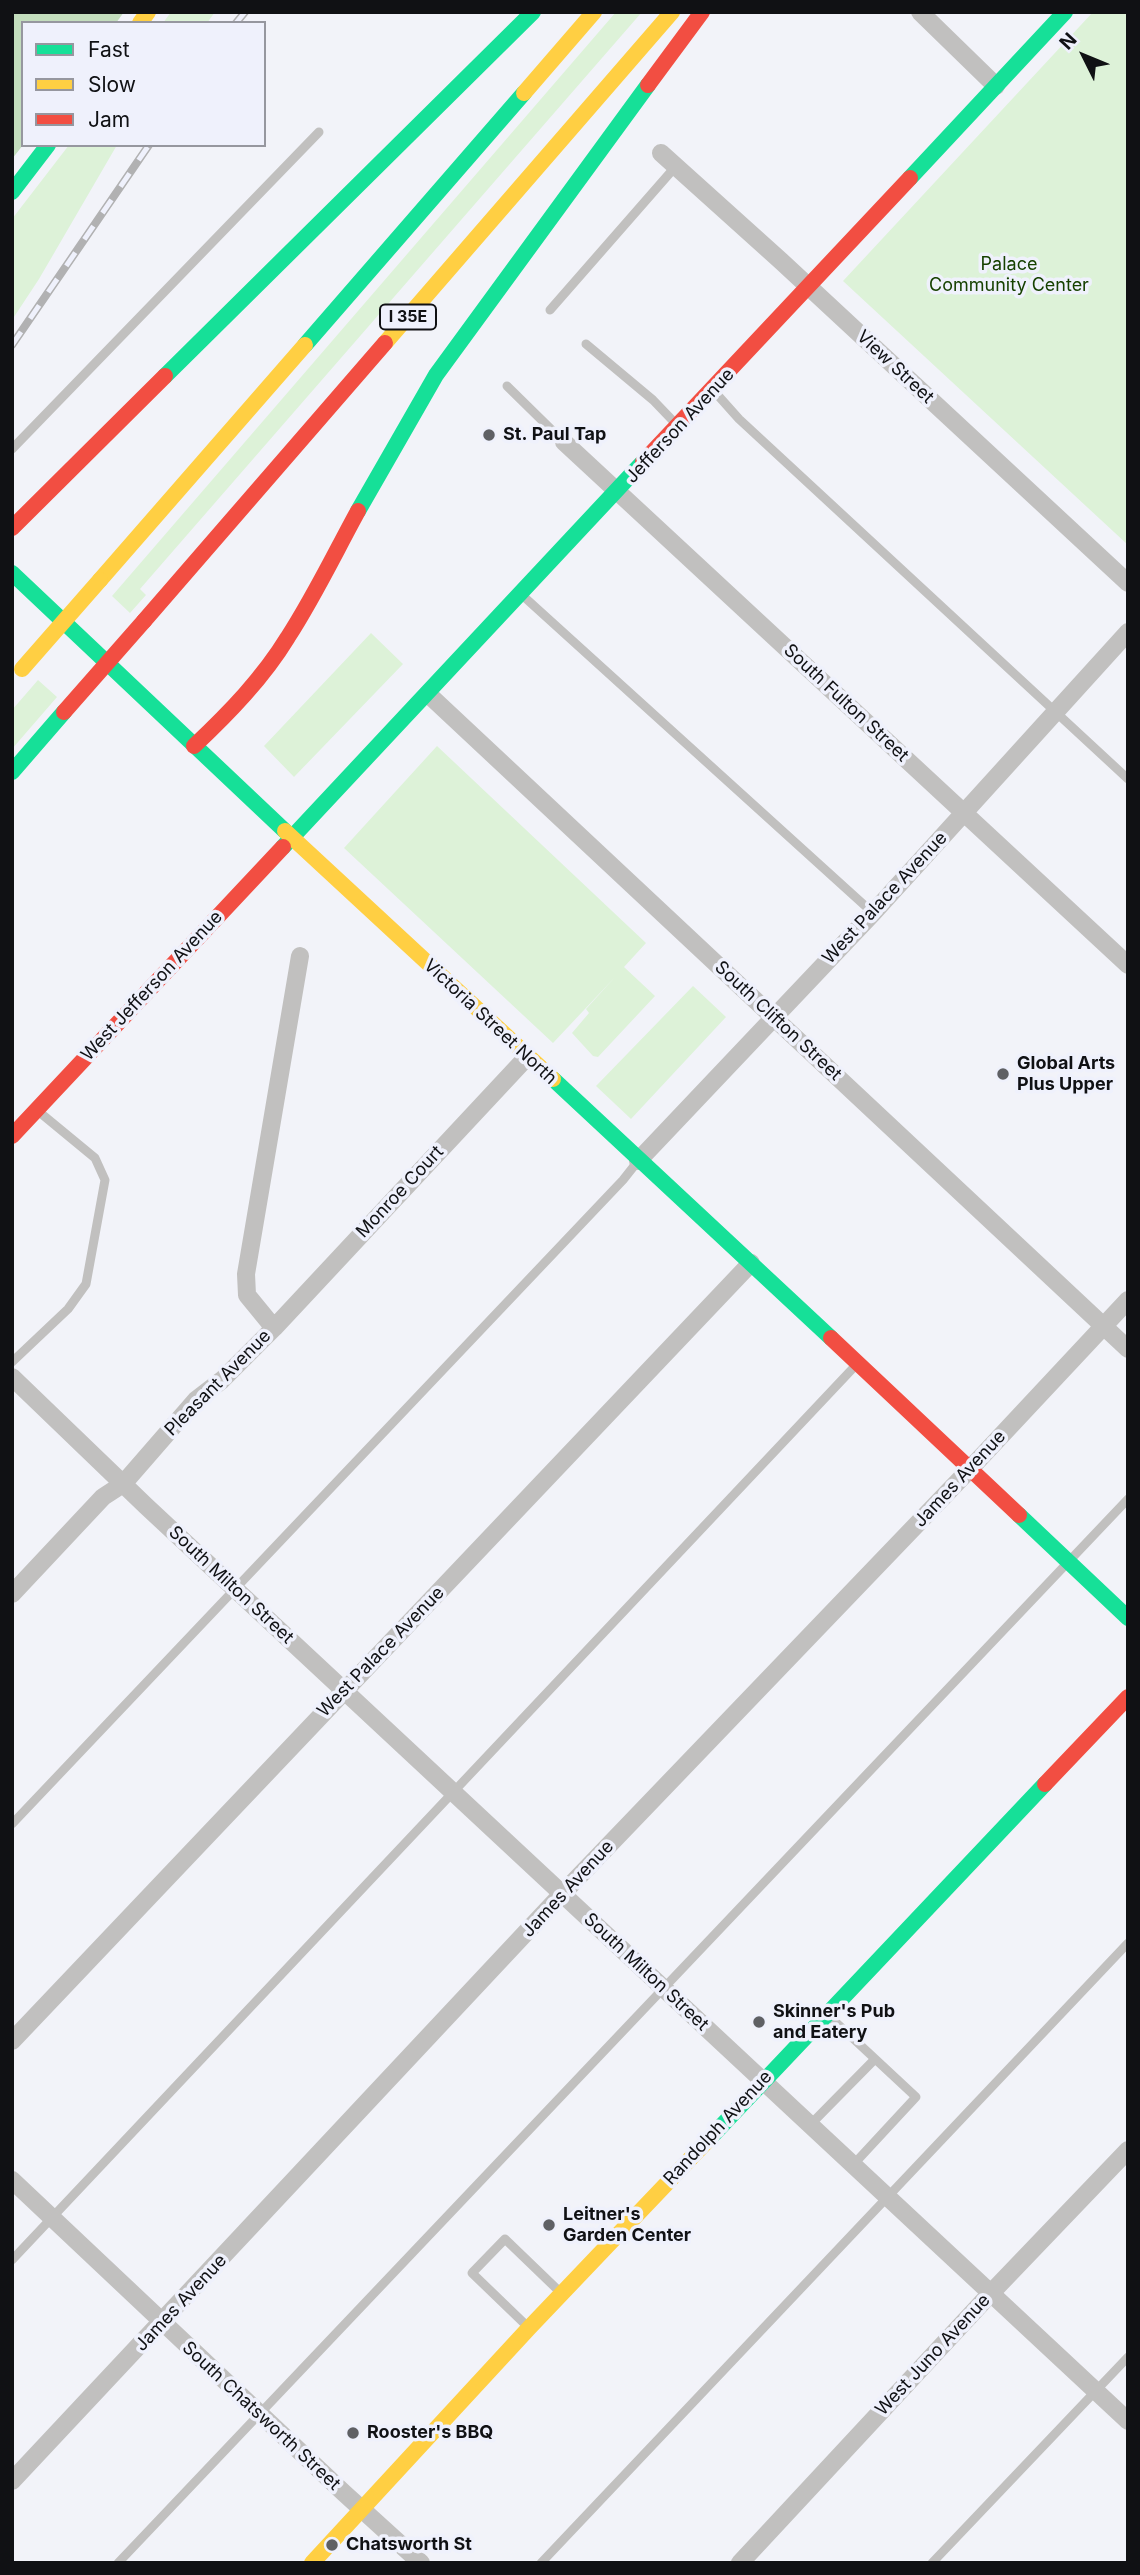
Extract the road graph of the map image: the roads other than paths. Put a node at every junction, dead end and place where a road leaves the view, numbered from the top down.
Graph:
1 (533, 12) edge
2 (594, 12) edge
3 (672, 12) edge
4 (702, 12) edge
5 (920, 12) edge
6 (1065, 12) edge
7 (996, 86) junction
8 (319, 132) dead end
9 (46, 147) edge
10 (661, 153) dead end
11 (676, 166) junction
12 (12, 192) edge
13 (809, 287) junction
14 (550, 310) dead end
15 (586, 344) dead end
16 (507, 386) dead end
17 (713, 389) junction
18 (679, 427) junction
19 (564, 442) joint
20 (12, 449) edge
21 (619, 492) junction
22 (12, 528) edge
23 (12, 573) edge
24 (1128, 583) edge
25 (521, 594) junction
26 (1128, 632) edge
27 (17, 675) edge
28 (428, 694) junction
29 (1055, 711) junction
30 (194, 746) junction
31 (12, 772) edge
32 (1128, 779) edge
33 (963, 813) junction
34 (291, 837) junction
35 (873, 913) junction
36 (300, 956) dead end
37 (1128, 965) edge
38 (773, 1016) junction
39 (527, 1057) junction
40 (37, 1110) junction
41 (12, 1136) edge
42 (638, 1161) junction
43 (751, 1264) junction
44 (1128, 1300) edge
45 (1103, 1326) junction
46 (274, 1328) junction
47 (1128, 1349) edge
48 (12, 1362) edge
49 (857, 1364) junction
50 (12, 1377) edge
51 (969, 1470) junction
52 (123, 1484) junction
53 (1128, 1499) edge
54 (1068, 1562) junction
55 (235, 1588) junction
56 (12, 1594) edge
57 (1128, 1618) edge
58 (344, 1690) junction
59 (1128, 1697) edge
60 (453, 1791) junction
61 (12, 1824) edge
62 (562, 1894) junction
63 (1128, 1944) edge
64 (664, 1989) junction
65 (826, 2014) junction
66 (12, 2041) edge
67 (875, 2059) junction
68 (763, 2081) junction
69 (810, 2125) junction
70 (1128, 2150) edge
71 (853, 2165) junction
72 (12, 2180) edge
73 (887, 2197) junction
74 (52, 2217) junction
75 (12, 2260) edge
76 (990, 2293) junction
77 (562, 2294) junction
78 (163, 2323) junction
79 (529, 2328) junction
80 (1128, 2357) edge
81 (1095, 2391) junction
82 (260, 2414) junction
83 (1128, 2421) edge
84 (12, 2481) edge
85 (363, 2510) junction
86 (118, 2563) edge
87 (312, 2563) edge
88 (421, 2563) edge
89 (541, 2563) edge
90 (740, 2563) edge
91 (932, 2563) edge

1 - 22 main road
2 - 27 main road, bridge
3 - 31 main road, I 35E, bridge
4 - 30 main road
5 - 7 street
6 - 7 main road, Jefferson Avenue
7 - 13 main road, Jefferson Avenue
8 - 20 lane
9 - 12 main road
10 - 11 street, View Street
11 - 13 street, View Street
11 - 14 lane
13 - 17 main road, Jefferson Avenue
13 - 24 street, View Street
15 - 18 lane
16 - 19 lane
17 - 18 main road, Jefferson Avenue
17 - 29 lane
18 - 21 main road, Jefferson Avenue
19 - 21 street, South Fulton Street
21 - 25 main road, Jefferson Avenue
21 - 33 street, South Fulton Street
23 - 30 main road, Victoria Street North
25 - 28 main road, Jefferson Avenue
25 - 35 lane
26 - 29 street, West Palace Avenue
28 - 34 main road, Jefferson Avenue
28 - 38 street, South Clifton Street
29 - 32 lane
29 - 33 street, West Palace Avenue
30 - 34 main road, Victoria Street North
33 - 35 street, West Palace Avenue
33 - 37 street, South Fulton Street
34 - 39 main road, Victoria Street North
34 - 40 main road, West Jefferson Avenue
35 - 38 street, West Palace Avenue
36 - 46 street, Pleasant Avenue
38 - 42 street, West Palace Avenue
38 - 45 street, South Clifton Street
39 - 42 main road, Victoria Street North
39 - 46 street, Monroe Court
40 - 41 main road, West Jefferson Avenue
40 - 48 lane
42 - 43 main road, Victoria Street North
42 - 55 lane
43 - 49 main road, Victoria Street North
43 - 58 street, West Palace Avenue
44 - 45 street, James Avenue
45 - 47 street, South Clifton Street
45 - 51 street, James Avenue
46 - 52 street, Pleasant Avenue
49 - 51 main road, Victoria Street North
49 - 60 lane
50 - 52 street, South Milton Street
51 - 54 main road, Victoria Street North
51 - 62 street, James Avenue
52 - 55 street, South Milton Street
52 - 56 street, Pleasant Avenue
53 - 54 lane
54 - 57 main road, Victoria Street North
54 - 64 lane
55 - 58 street, South Milton Street
55 - 61 lane
58 - 60 street, South Milton Street
58 - 66 street, West Palace Avenue
59 - 65 main road, Randolph Avenue
60 - 62 street, South Milton Street
60 - 74 lane
62 - 64 street, South Milton Street
62 - 78 street, James Avenue
63 - 73 lane
64 - 68 street, South Milton Street
64 - 82 lane
65 - 67 lane
65 - 68 main road, Randolph Avenue
67 - 69 lane
67 - 71 lane
68 - 69 street, South Milton Street
68 - 77 main road, Randolph Avenue
69 - 71 street, South Milton Street
70 - 76 street, West Juno Avenue
71 - 73 street, South Milton Street
72 - 74 street, South Chatsworth Street
73 - 76 street, South Milton Street
73 - 89 lane
74 - 75 lane
74 - 78 street, South Chatsworth Street
76 - 81 street, South Milton Street
76 - 90 street, West Juno Avenue
77 - 79 main road, Randolph Avenue
77 - 79 lane
78 - 82 street, South Chatsworth Street
78 - 84 street, James Avenue
79 - 85 main road, Randolph Avenue
80 - 81 lane
81 - 83 street, South Milton Street
81 - 91 lane
82 - 85 street, South Chatsworth Street
82 - 86 lane
85 - 87 main road, Randolph Avenue
85 - 88 street, South Chatsworth Street

